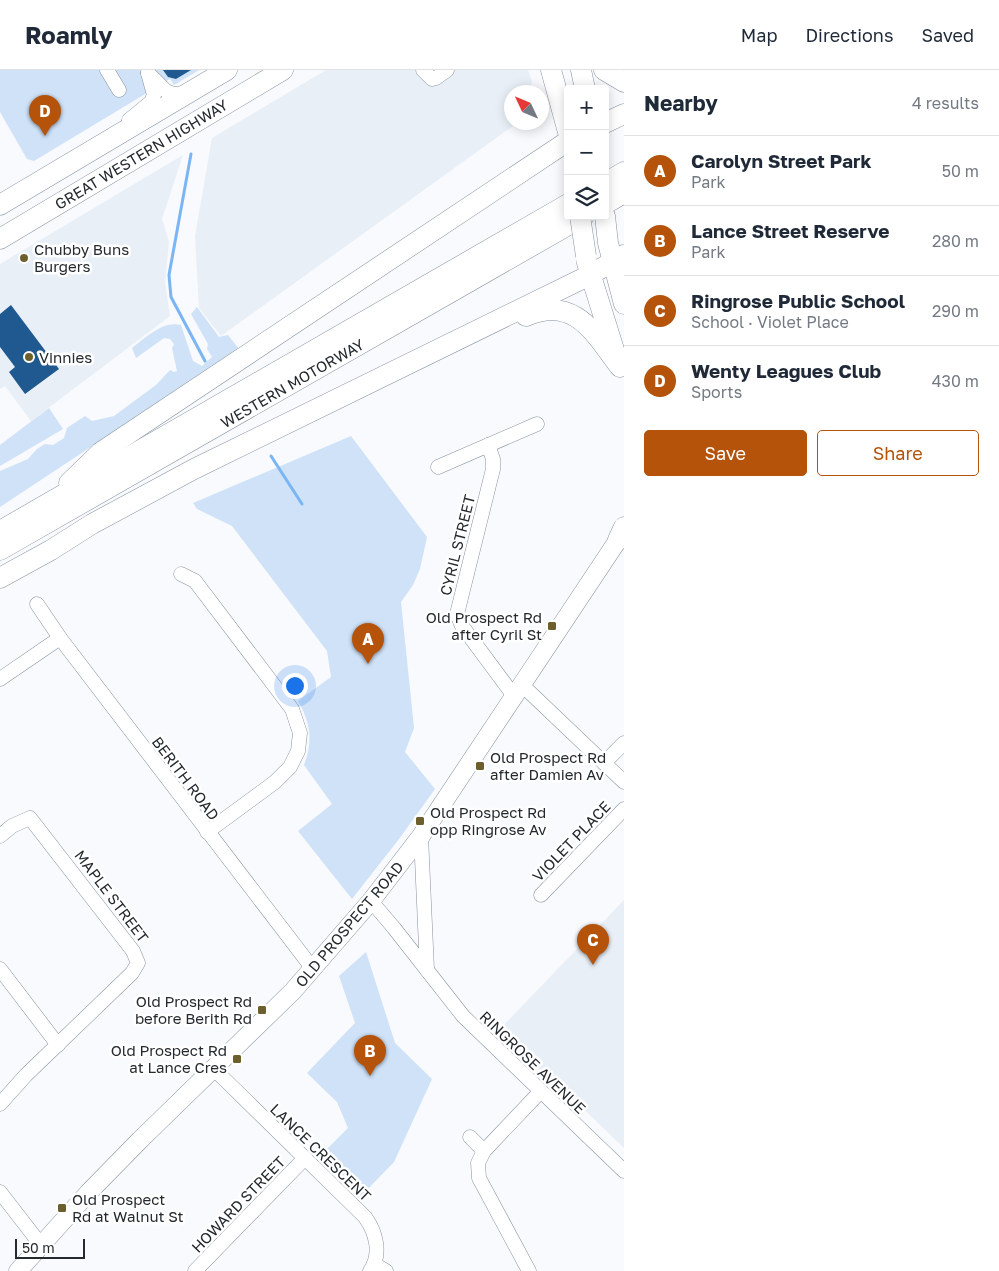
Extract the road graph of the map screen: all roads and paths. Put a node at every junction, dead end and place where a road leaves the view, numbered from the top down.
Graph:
1 (107, 70) edge
2 (227, 70) edge
3 (282, 70) edge
4 (423, 70) edge
5 (447, 70) edge
6 (551, 70) edge
7 (581, 70) edge
8 (604, 70) edge
9 (624, 82) edge
10 (583, 85) edge
11 (119, 90) dead end
12 (190, 93) junction
13 (624, 114) edge
14 (609, 121) edge
15 (567, 130) edge
16 (104, 143) junction
17 (564, 144) edge
18 (624, 172) edge
19 (609, 181) edge
20 (624, 193) edge
21 (609, 202) edge
22 (0, 205) edge
23 (564, 206) edge
24 (575, 220) edge
25 (582, 220) edge
26 (606, 220) edge
27 (0, 239) edge
28 (615, 253) edge
29 (588, 265) junction
30 (624, 304) edge
31 (622, 372) edge
32 (537, 424) dead end
33 (488, 445) junction
34 (438, 467) dead end
35 (48, 504) junction
36 (0, 531) edge
37 (622, 532) edge
38 (0, 550) edge
39 (51, 550) junction
40 (182, 574) dead end
41 (0, 578) edge
42 (37, 604) dead end
43 (60, 638) junction
44 (0, 679) edge
45 (518, 690) junction
46 (624, 743) edge
47 (604, 763) junction
48 (624, 782) edge
49 (624, 809) edge
50 (207, 832) junction
51 (0, 836) edge
52 (421, 836) junction
53 (541, 895) dead end
54 (371, 902) junction
55 (0, 969) edge
56 (313, 969) junction
57 (427, 970) junction
58 (58, 1045) junction
59 (214, 1069) junction
60 (540, 1092) junction
61 (0, 1104) edge
62 (470, 1137) dead end
63 (484, 1151) junction
64 (304, 1159) junction
65 (624, 1171) edge
66 (0, 1192) edge
67 (41, 1245) junction
68 (372, 1267) edge
69 (18, 1271) edge
70 (195, 1271) edge
71 (386, 1271) edge
72 (529, 1271) edge

1 - 11 street
2 - 12 highway, GREAT WESTERN HIGHWAY
3 - 27 highway, GREAT WESTERN HIGHWAY
4 - 5 street
6 - 15 highway
7 - 10 highway
8 - 9 highway
12 - 16 highway, GREAT WESTERN HIGHWAY
12 - 16 street
13 - 14 highway
16 - 22 highway, GREAT WESTERN HIGHWAY
17 - 35 highway
18 - 19 highway
20 - 21 highway
23 - 35 highway, WESTERN MOTORWAY
24 - 38 highway, WESTERN MOTORWAY
25 - 29 highway, bridge
26 - 28 highway
28 - 29 highway
28 - 30 highway
29 - 31 highway
29 - 39 highway
31 - 39 highway
32 - 33 street
33 - 34 street
33 - 45 street, CYRIL STREET
35 - 36 highway, WESTERN MOTORWAY
37 - 45 main road, OLD PROSPECT ROAD
39 - 41 highway
40 - 50 street
42 - 43 street, BERITH ROAD
43 - 44 street
43 - 50 street, BERITH ROAD
45 - 47 street, CYRIL STREET
45 - 52 main road, OLD PROSPECT ROAD
46 - 47 street
47 - 48 street, CYRIL STREET
49 - 53 street, VIOLET PLACE
50 - 56 street, BERITH ROAD
51 - 58 street, MAPLE STREET
52 - 54 main road, OLD PROSPECT ROAD
52 - 57 street
54 - 56 main road, OLD PROSPECT ROAD
54 - 57 street, RINGROSE AVENUE
55 - 58 street
56 - 59 main road, OLD PROSPECT ROAD
57 - 60 street, RINGROSE AVENUE
58 - 61 street, MAPLE STREET
59 - 64 street, LANCE CRESCENT
59 - 67 main road, OLD PROSPECT ROAD
60 - 63 street
60 - 65 street, RINGROSE AVENUE
62 - 63 street
63 - 72 street
64 - 68 street, LANCE CRESCENT
64 - 70 street, HOWARD STREET
66 - 67 street
67 - 69 main road, OLD PROSPECT ROAD
68 - 71 street

